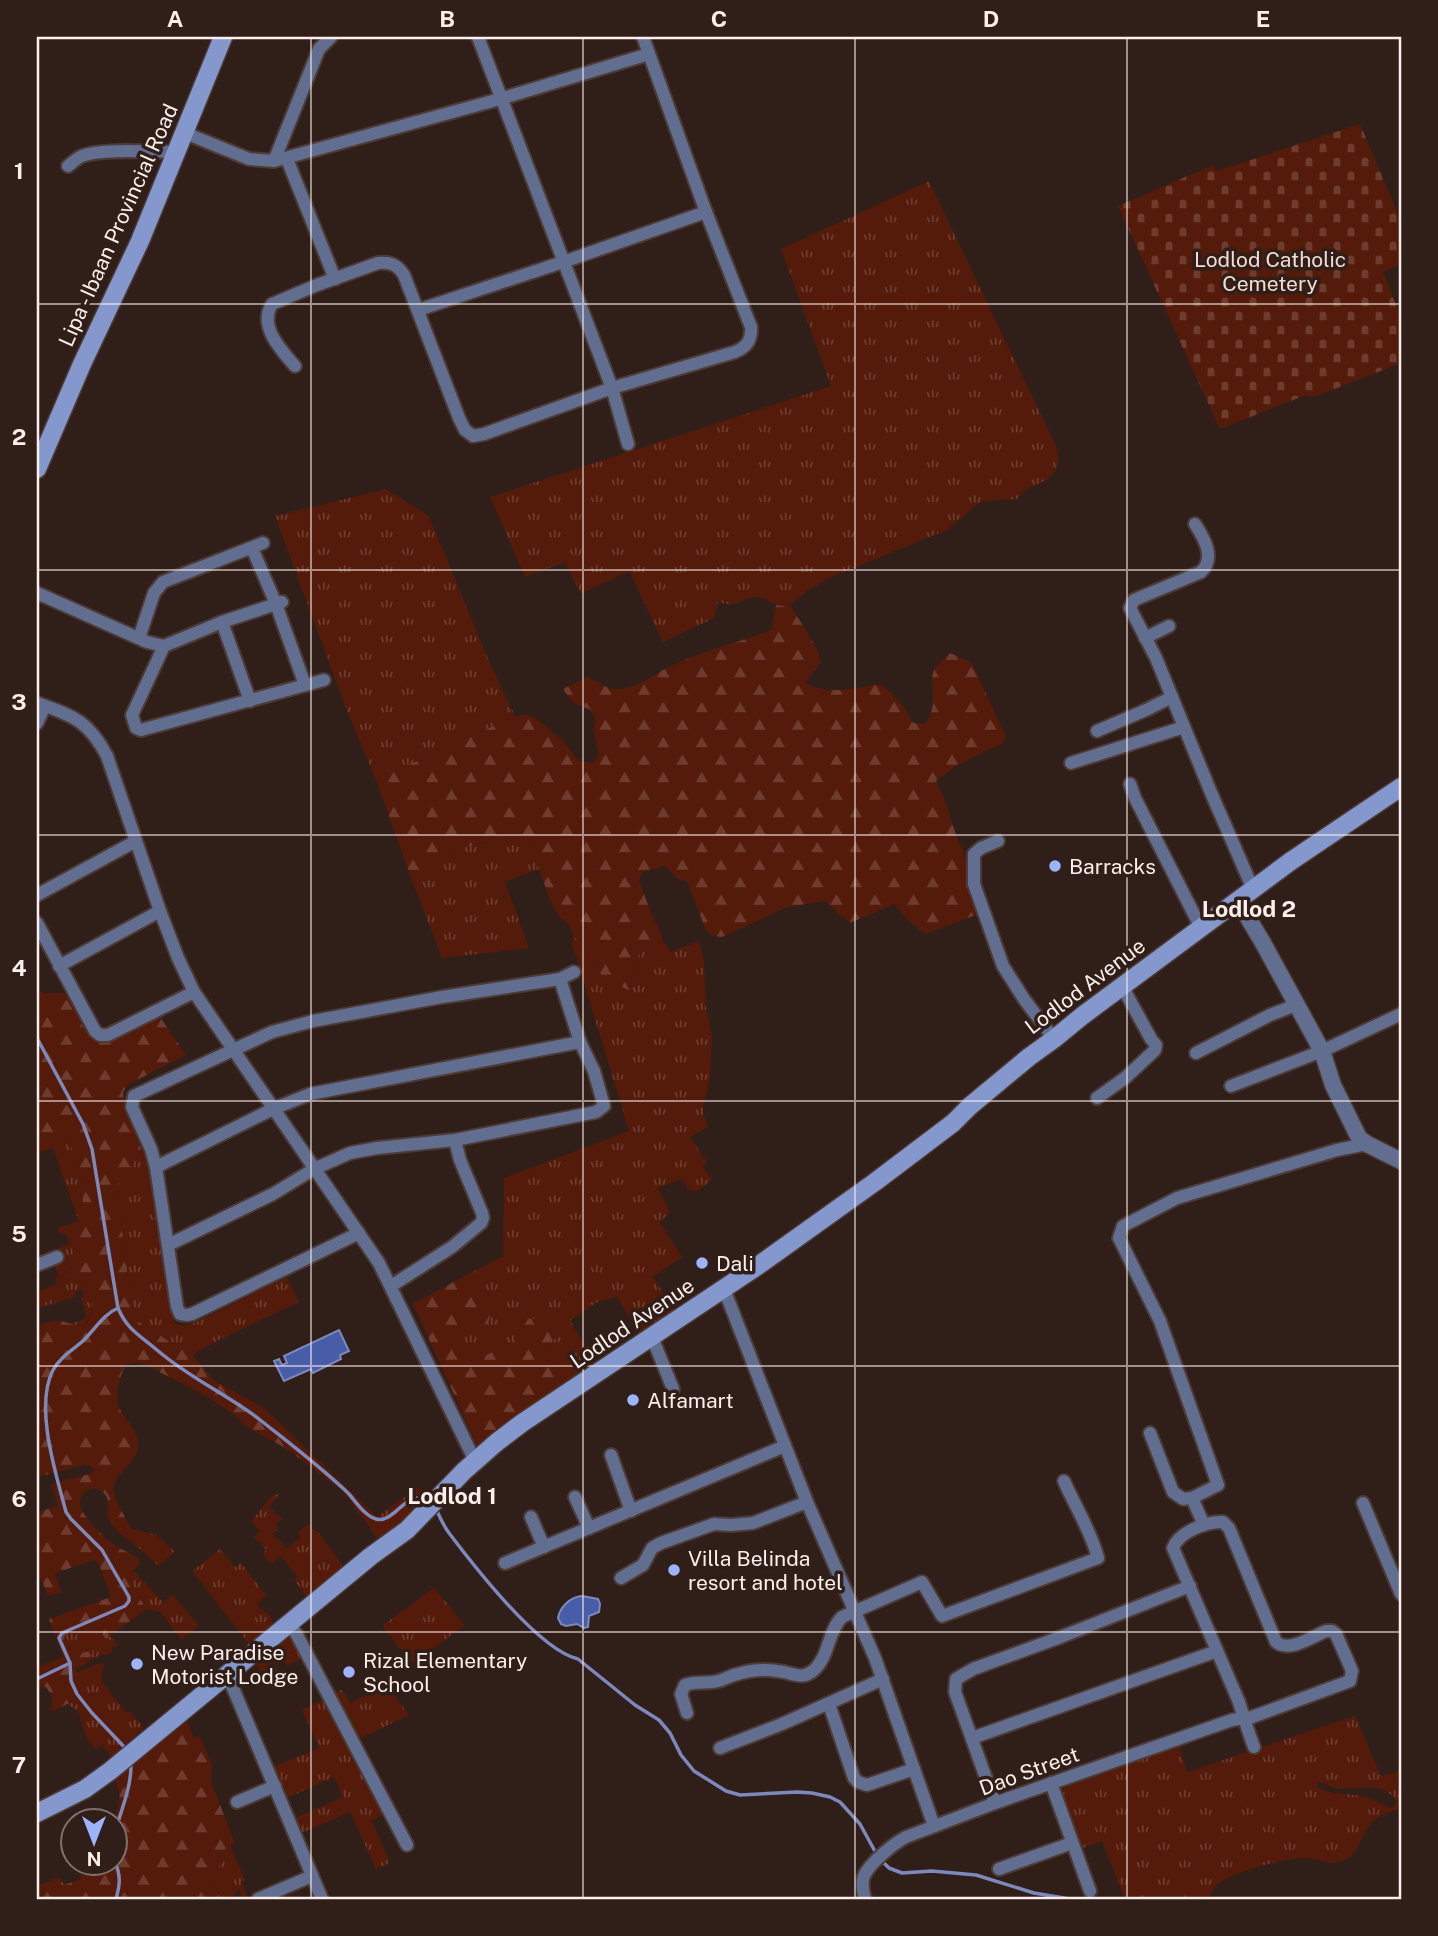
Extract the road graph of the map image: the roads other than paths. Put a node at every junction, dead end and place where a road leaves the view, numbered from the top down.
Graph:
1 (223, 37) edge
2 (331, 37) edge
3 (478, 37) edge
4 (643, 37) edge
5 (649, 54) junction
6 (500, 99) junction
7 (185, 133) junction
8 (177, 152) junction
9 (287, 159) junction
10 (274, 161) junction
11 (68, 166) dead end
12 (706, 212) junction
13 (563, 262) junction
14 (335, 279) junction
15 (418, 310) junction
16 (295, 366) dead end
17 (612, 388) junction
18 (628, 444) dead end
19 (37, 469) edge
20 (1195, 524) dead end
21 (37, 593) edge
22 (279, 603) junction
23 (222, 622) junction
24 (1169, 626) dead end
25 (139, 638) junction
26 (1145, 638) junction
27 (164, 646) junction
28 (324, 680) dead end
29 (306, 685) junction
30 (1172, 697) junction
31 (250, 701) junction
32 (39, 702) edge
33 (37, 723) edge
34 (1184, 727) junction
35 (1097, 731) dead end
36 (1071, 763) dead end
37 (1130, 784) dead end
38 (1401, 787) edge
39 (136, 841) junction
40 (998, 841) dead end
41 (1253, 888) junction
42 (37, 895) edge
43 (1238, 901) junction
44 (160, 911) junction
45 (37, 923) edge
46 (1201, 928) junction
47 (59, 966) junction
48 (574, 972) dead end
49 (559, 979) junction
50 (1122, 986) junction
51 (194, 992) junction
52 (1296, 1005) junction
53 (1401, 1014) edge
54 (1054, 1040) junction
55 (580, 1042) junction
56 (232, 1049) junction
57 (1322, 1051) junction
58 (1196, 1053) dead end
59 (1231, 1086) dead end
60 (1097, 1098) dead end
61 (273, 1109) junction
62 (455, 1140) junction
63 (1367, 1144) junction
64 (1401, 1161) edge
65 (156, 1167) junction
66 (314, 1170) junction
67 (359, 1233) junction
68 (168, 1245) junction
69 (57, 1257) dead end
70 (37, 1265) edge
71 (391, 1286) junction
72 (724, 1289) junction
73 (652, 1337) junction
74 (673, 1389) dead end
75 (1150, 1433) dead end
76 (785, 1447) junction
77 (611, 1455) dead end
78 (475, 1461) junction
79 (1064, 1481) dead end
80 (575, 1497) dead end
81 (1192, 1498) junction
82 (807, 1502) junction
83 (1363, 1503) dead end
84 (631, 1511) junction
85 (531, 1517) dead end
86 (1204, 1525) junction
87 (589, 1528) junction
88 (544, 1547) junction
89 (505, 1563) dead end
90 (621, 1578) dead end
91 (1190, 1586) junction
92 (1401, 1594) edge
93 (853, 1611) junction
94 (289, 1623) junction
95 (1217, 1651) junction
96 (227, 1674) junction
97 (883, 1679) junction
98 (829, 1704) junction
99 (687, 1713) dead end
100 (1243, 1719) junction
101 (972, 1738) junction
102 (1254, 1747) dead end
103 (720, 1748) dead end
104 (914, 1769) junction
105 (1051, 1783) junction
106 (275, 1786) junction
107 (237, 1802) dead end
108 (995, 1803) junction
109 (37, 1813) edge
110 (934, 1826) junction
111 (1072, 1843) junction
112 (407, 1845) dead end
113 (999, 1869) dead end
114 (312, 1876) junction
115 (1090, 1891) dead end
116 (258, 1899) edge
117 (322, 1899) edge
118 (865, 1899) edge

1 - 7 main road, Lipa - Ibaan Provincial Road
2 - 10 street
3 - 6 street
4 - 5 street
5 - 6 street
5 - 12 street
6 - 9 street
6 - 13 street
7 - 8 main road, Lipa - Ibaan Provincial Road
7 - 10 street
8 - 11 street
8 - 19 main road, Lipa - Ibaan Provincial Road
9 - 10 street
9 - 14 street
12 - 13 street
12 - 17 street
13 - 15 street
13 - 17 street
14 - 15 street
14 - 16 street
15 - 17 street
17 - 18 street
20 - 26 street
21 - 25 street
22 - 23 street
22 - 25 street
22 - 29 street
23 - 27 street
23 - 31 street
24 - 26 street
25 - 27 street
26 - 30 street
27 - 31 street
28 - 29 street
29 - 31 street
30 - 34 street
30 - 35 street
32 - 33 street
32 - 39 street
34 - 36 street
34 - 41 street
37 - 46 street
38 - 41 main road, Lodlod Avenue
39 - 42 street
39 - 44 street
40 - 54 street
41 - 43 main road, Lodlod Avenue
43 - 46 main road, Lodlod Avenue
43 - 52 street
44 - 47 street
44 - 51 street
45 - 47 street
46 - 50 main road, Lodlod Avenue
47 - 51 street
48 - 49 street
49 - 55 street
49 - 56 street
50 - 54 main road, Lodlod Avenue
50 - 60 street
51 - 56 street
52 - 57 street
52 - 58 street
53 - 57 street
54 - 72 main road, Lodlod Avenue
55 - 61 street
55 - 62 street
56 - 61 street
56 - 65 street
57 - 59 street
57 - 63 street
61 - 65 street
61 - 66 street
62 - 66 street
62 - 71 street
63 - 64 street
63 - 81 street
65 - 68 street
66 - 67 street
66 - 68 street
67 - 68 street
67 - 71 street
69 - 70 street
71 - 78 street
72 - 73 main road, Lodlod Avenue
72 - 76 street
73 - 74 street
73 - 78 main road, Lodlod Avenue
75 - 81 street
76 - 82 street
76 - 84 street
77 - 84 street
78 - 94 main road, Lodlod Avenue
79 - 93 street
80 - 87 street
81 - 86 street
82 - 90 street
82 - 93 street
83 - 92 street
84 - 87 street
85 - 88 street
86 - 91 street
86 - 100 street, Dao Street
87 - 88 street
88 - 89 street
91 - 95 street
91 - 101 street
93 - 97 street
93 - 99 street
94 - 96 main road, Lodlod Avenue
94 - 112 street
95 - 100 street
95 - 101 street
96 - 106 street
96 - 109 main road, Lodlod Avenue
97 - 98 street
97 - 104 street
98 - 103 street
98 - 104 street
100 - 102 street
100 - 105 street, Dao Street
101 - 108 street
104 - 110 street
105 - 108 street, Dao Street
105 - 111 street
106 - 107 street
106 - 114 street
108 - 110 street, Dao Street
110 - 118 street, Dao Street
111 - 113 street
111 - 115 street
114 - 116 street
114 - 117 street

